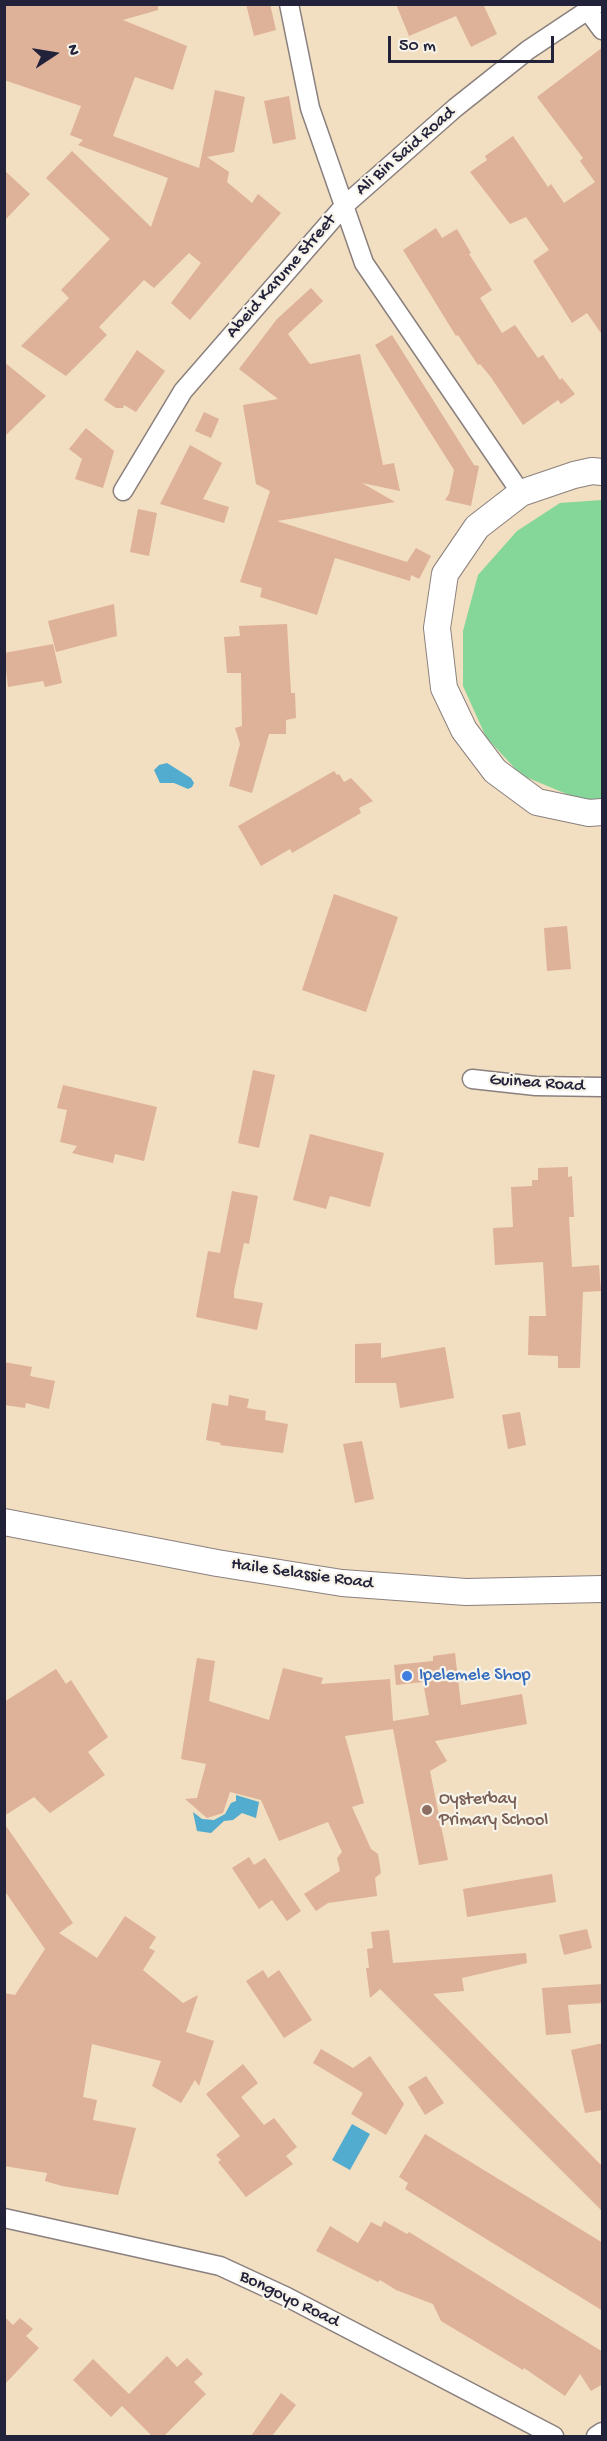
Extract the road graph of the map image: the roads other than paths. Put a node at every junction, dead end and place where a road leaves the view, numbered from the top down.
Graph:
1 (289, 4) edge
2 (592, 8) edge
3 (603, 30) edge
4 (344, 206) junction
5 (603, 472) edge
6 (123, 491) dead end
7 (521, 493) junction
8 (603, 812) edge
9 (472, 1079) dead end
10 (603, 1087) edge
11 (4, 1522) edge
12 (603, 1589) edge
13 (4, 2218) edge
14 (603, 2432) edge
15 (554, 2436) edge
16 (596, 2436) edge

1 - 4 street, Abeid Karume Street
2 - 3 street
2 - 4 street, Ali Bin Said Road
4 - 6 street, Abeid Karume Street
4 - 7 street, Ali Bin Said Road
5 - 7 street
7 - 8 street
9 - 10 street, Guinea Road
11 - 12 street, Haile Selassie Road
13 - 15 street, Bongoyo Road
14 - 16 street

